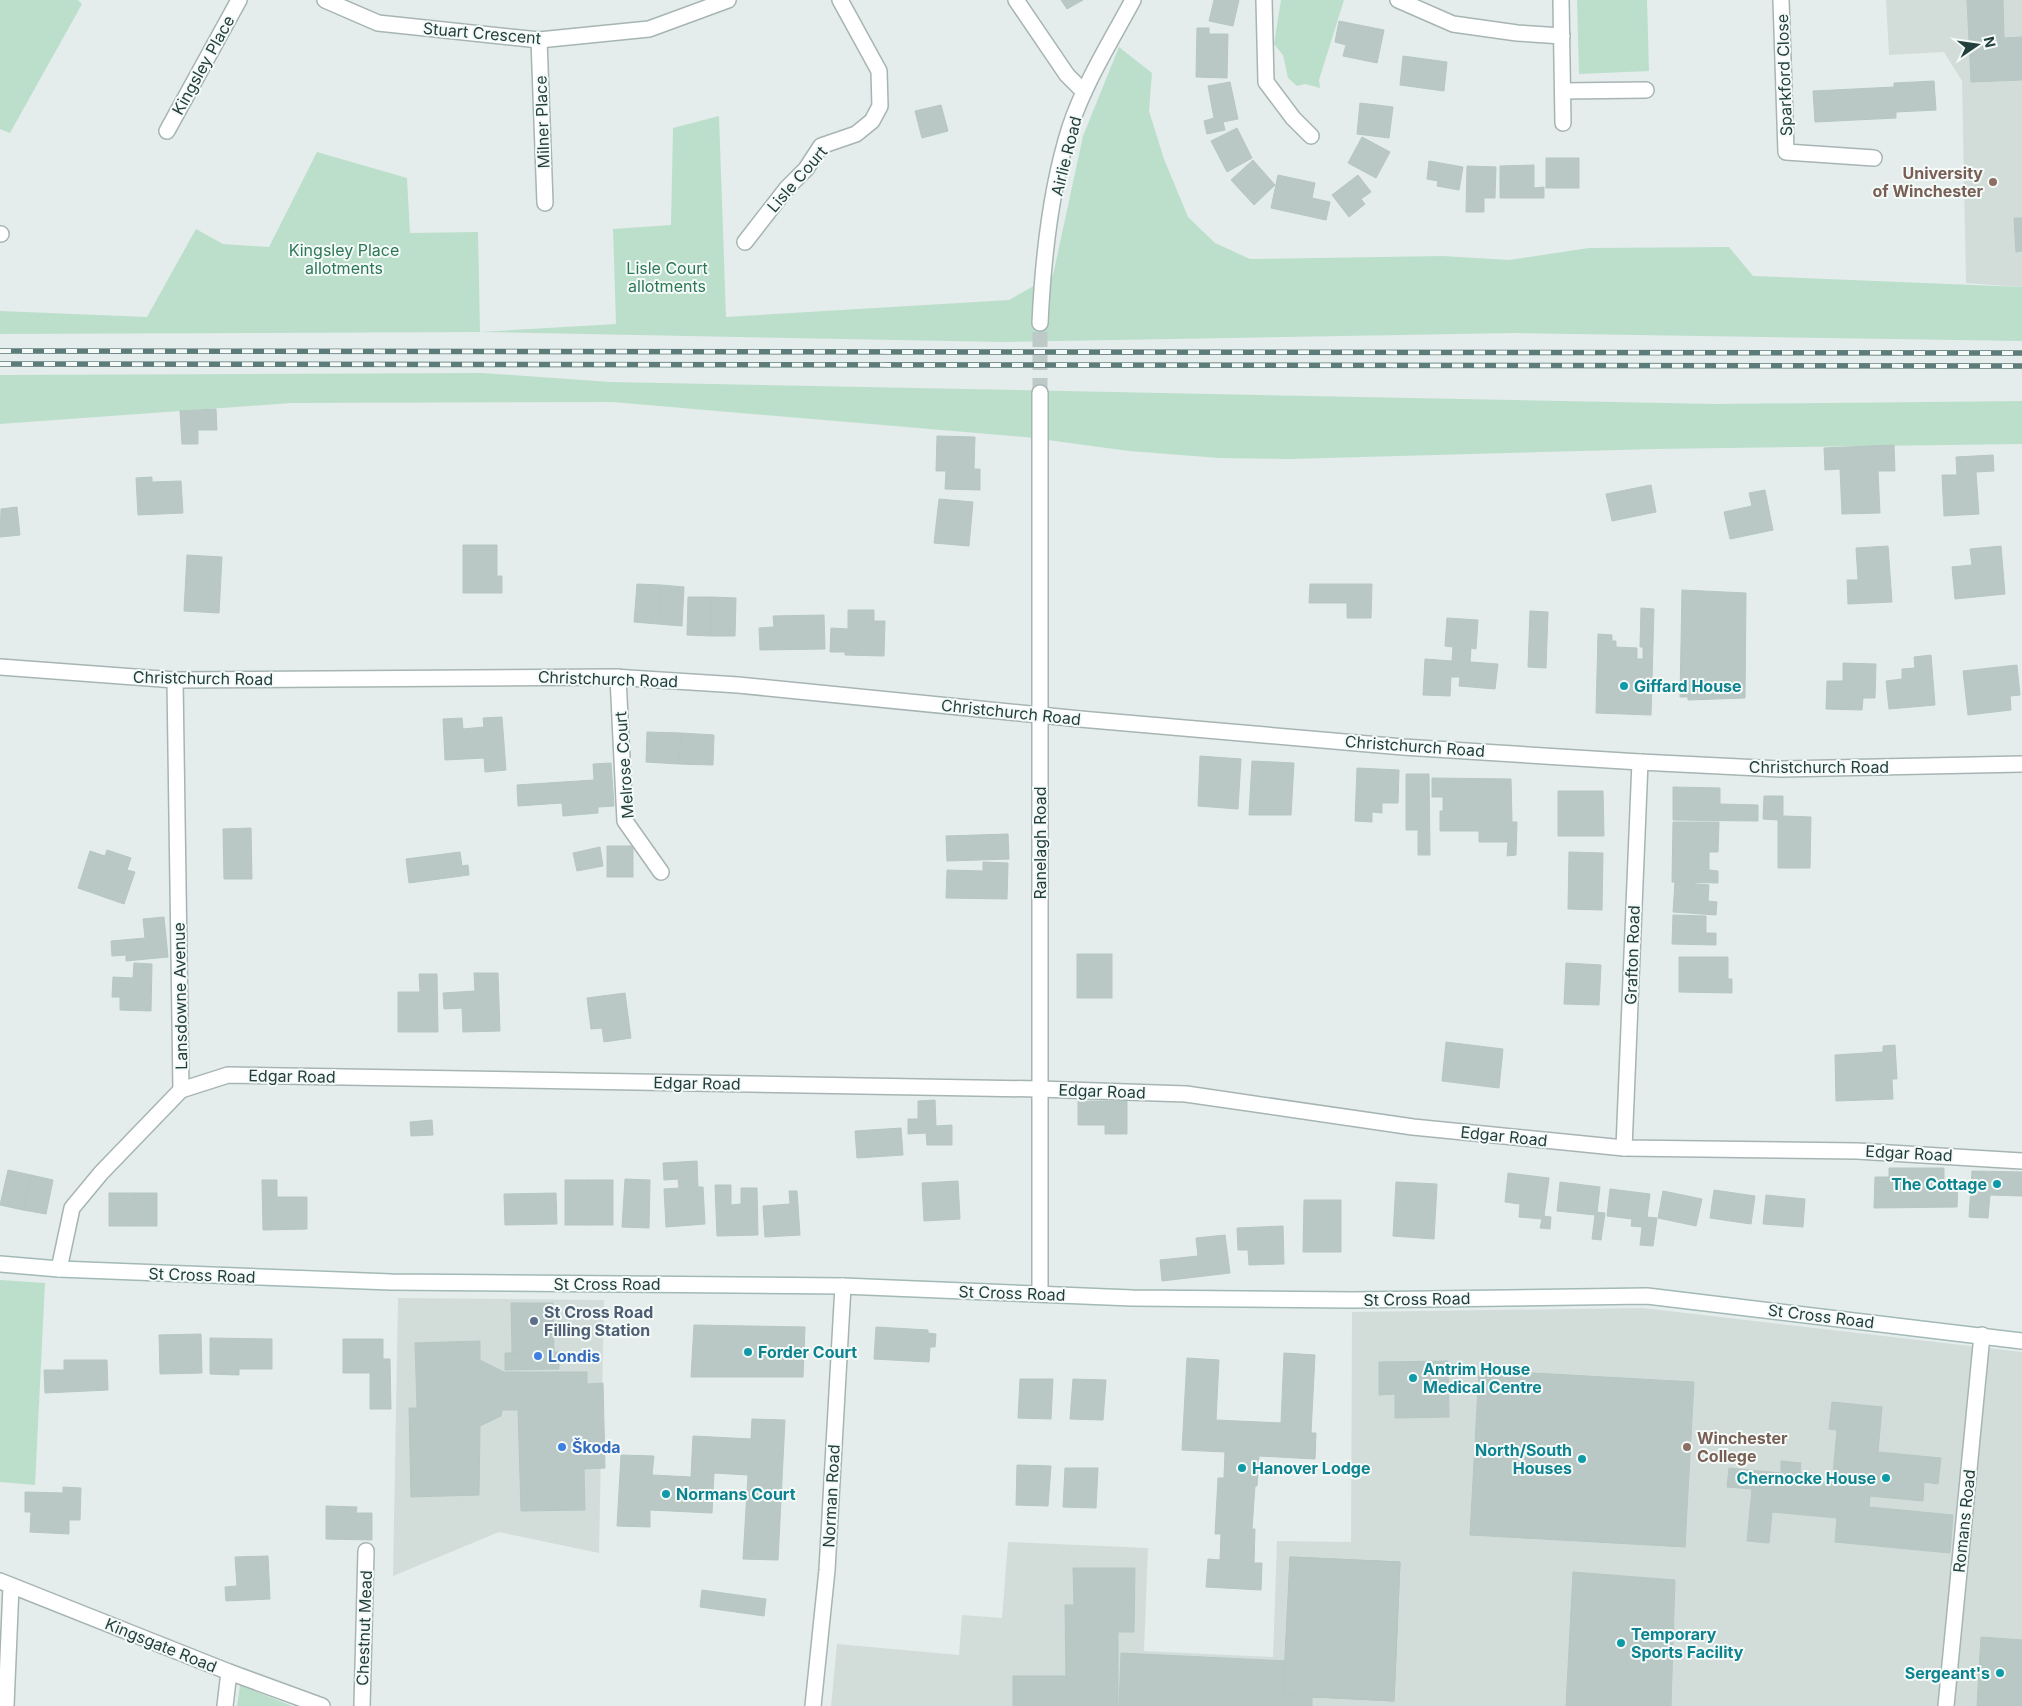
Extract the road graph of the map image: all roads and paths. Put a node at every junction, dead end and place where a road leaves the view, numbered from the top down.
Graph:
1 (240, 0) edge
2 (325, 0) edge
3 (728, 0) edge
4 (840, 0) edge
5 (1016, 0) edge
6 (1133, 0) edge
7 (1264, 0) edge
8 (1398, 0) edge
9 (1561, 0) edge
10 (1781, 0) edge
11 (1562, 36) junction
12 (539, 40) junction
13 (1646, 90) dead end
14 (1563, 91) junction
15 (1084, 92) junction
16 (1563, 123) dead end
17 (167, 131) dead end
18 (1311, 136) dead end
19 (1874, 158) dead end
20 (545, 204) dead end
21 (745, 242) dead end
22 (1040, 324) tunnel mouth
23 (1040, 394) tunnel mouth
24 (0, 667) edge
25 (618, 677) junction
26 (175, 680) junction
27 (1041, 715) junction
28 (1640, 762) junction
29 (2022, 764) edge
30 (661, 872) dead end
31 (1039, 1088) junction
32 (181, 1090) junction
33 (1624, 1148) junction
34 (2022, 1161) edge
35 (0, 1264) edge
36 (59, 1269) junction
37 (843, 1286) junction
38 (1040, 1293) junction
39 (1982, 1336) junction
40 (2022, 1340) edge
41 (366, 1551) dead end
42 (6, 1584) edge
43 (230, 1672) junction
44 (6, 1706) edge
45 (225, 1706) edge
46 (322, 1706) edge
47 (362, 1706) edge
48 (814, 1706) edge
49 (1946, 1706) edge

1 - 17 street, Kingsley Place
2 - 12 street, Stuart Crescent
3 - 12 street, Stuart Crescent
4 - 21 street, Lisle Court
5 - 15 street
6 - 15 street, Airlie Road
7 - 18 street
8 - 11 street
9 - 11 street
10 - 19 street, Sparkford Close
11 - 14 street
12 - 20 street, Milner Place
13 - 14 street
14 - 16 street
15 - 22 street, Airlie Road
23 - 27 street, Ranelagh Road
24 - 26 street, Christchurch Road
25 - 26 street, Christchurch Road
25 - 27 street, Christchurch Road
25 - 30 street, Melrose Court
26 - 32 street, Lansdowne Avenue
27 - 28 street, Christchurch Road
27 - 31 street, Ranelagh Road
28 - 29 street, Christchurch Road
28 - 33 street, Grafton Road
31 - 32 street, Edgar Road
31 - 33 street, Edgar Road
31 - 38 street, Ranelagh Road
32 - 36 street, Lansdowne Avenue
33 - 34 street, Edgar Road
35 - 36 street, St Cross Road
36 - 37 street, St Cross Road
37 - 38 street, St Cross Road
37 - 48 street, Norman Road
38 - 39 street, St Cross Road
39 - 40 street, St Cross Road
39 - 49 street, Romans Road
41 - 47 street, Chestnut Mead
42 - 43 street, Kingsgate Road
42 - 44 street
43 - 45 street
43 - 46 street, Kingsgate Road

